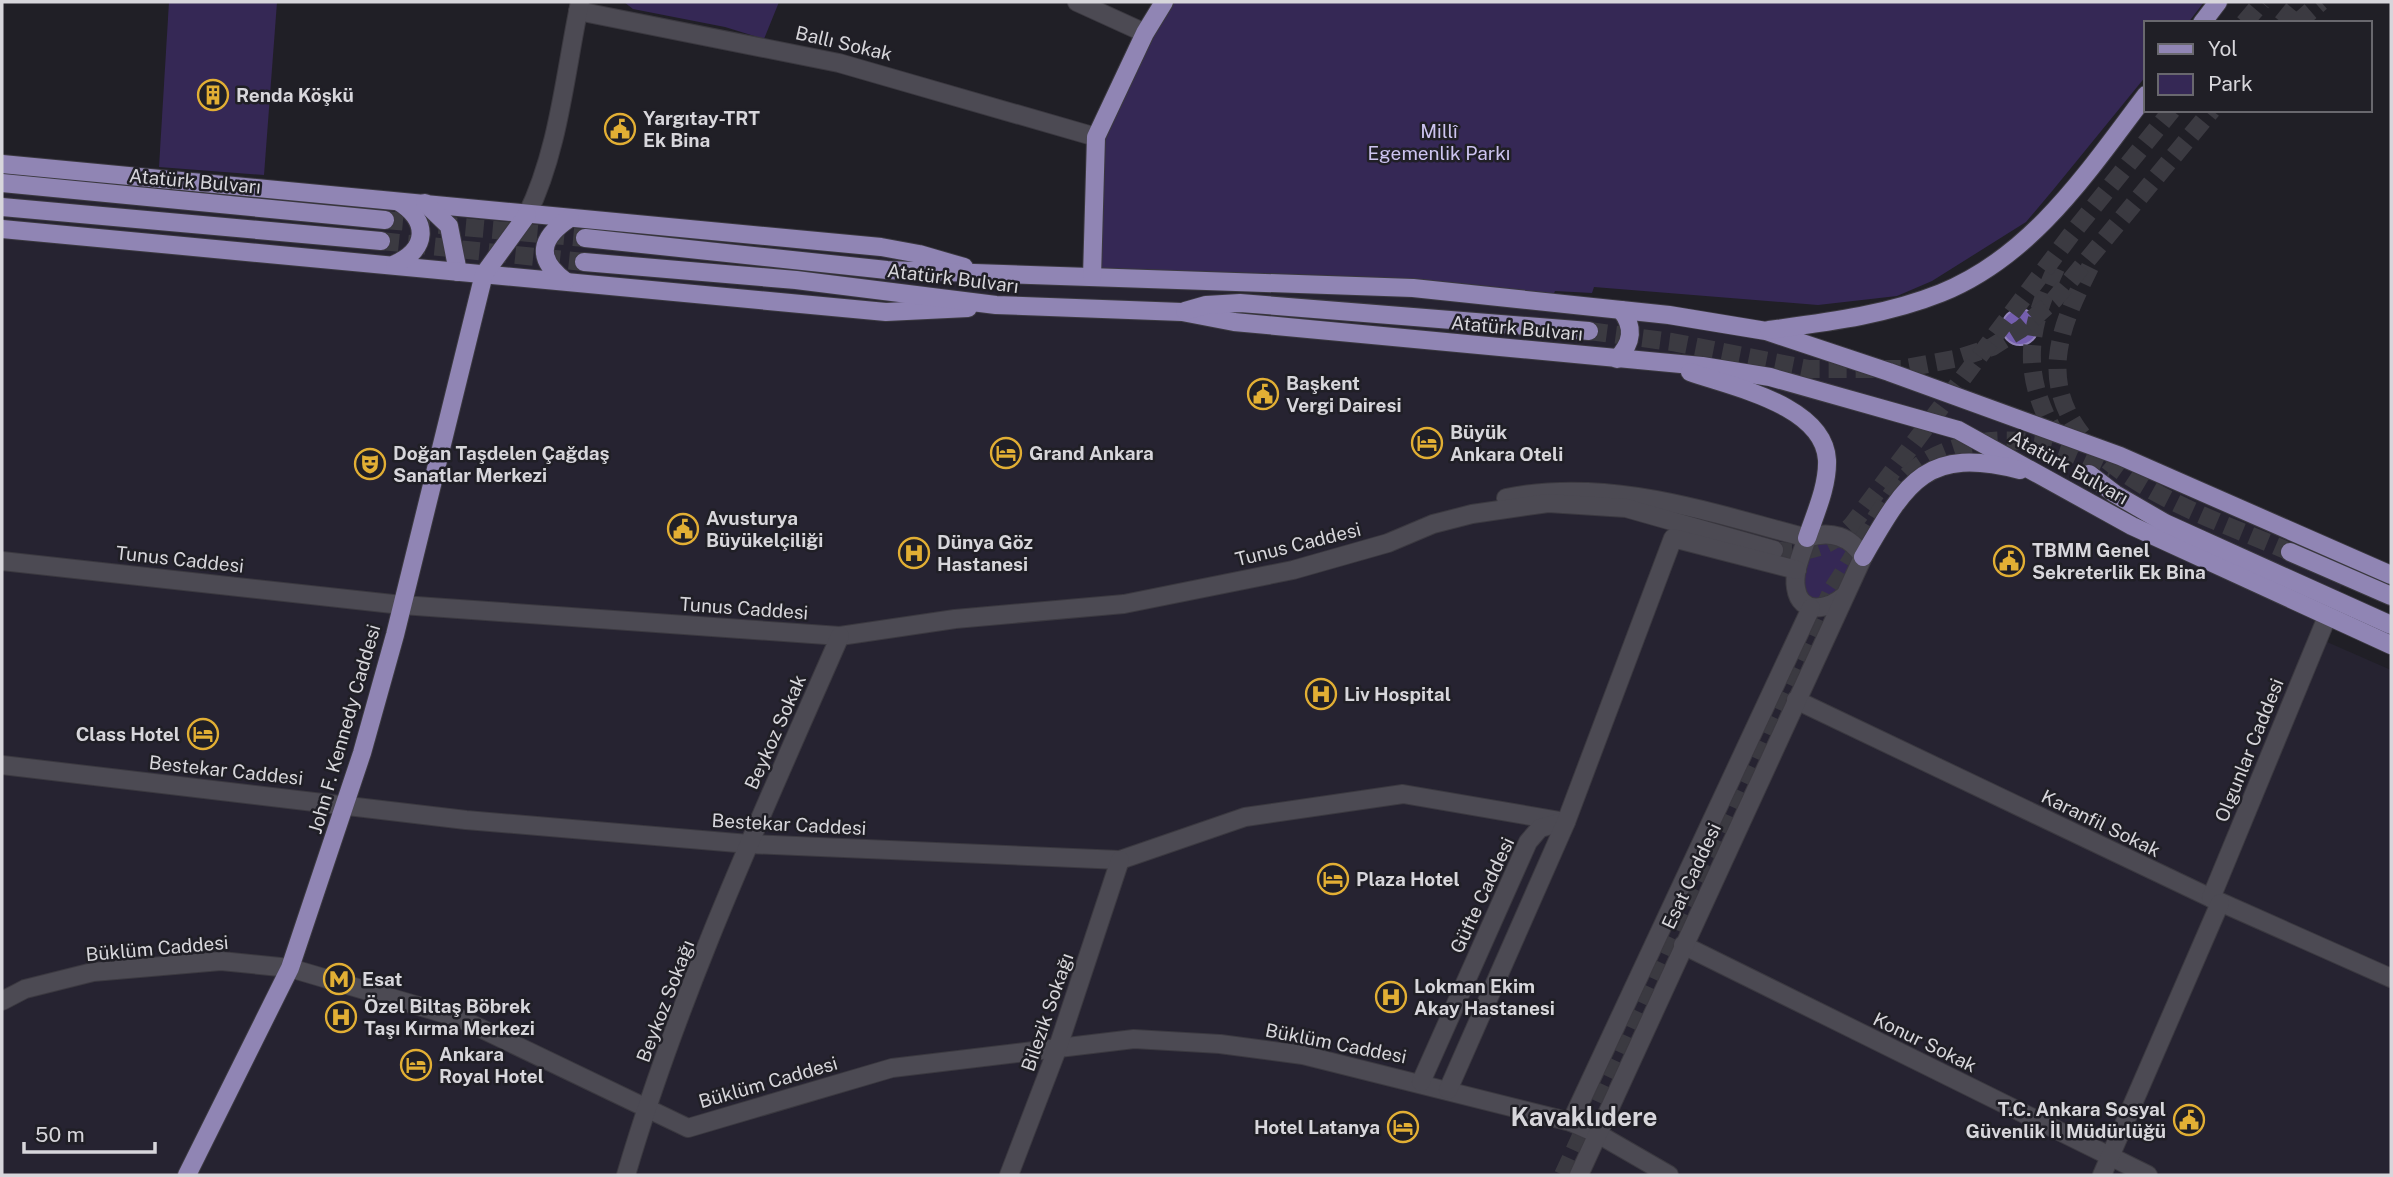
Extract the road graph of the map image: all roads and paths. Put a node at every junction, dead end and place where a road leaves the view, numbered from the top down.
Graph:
1 (1077, 2) edge
2 (1164, 2) edge
3 (2218, 2) edge
4 (579, 6) edge
5 (2204, 21) edge
6 (1145, 33) junction
7 (2144, 98) edge
8 (1096, 137) junction
9 (2, 164) edge
10 (2, 183) edge
11 (396, 200) junction
12 (424, 203) junction
13 (2, 207) edge
14 (527, 215) junction
15 (570, 218) junction
16 (385, 220) tunnel mouth
17 (2, 229) edge
18 (585, 238) tunnel mouth
19 (382, 241) tunnel mouth
20 (584, 261) tunnel mouth
21 (395, 264) junction
22 (458, 272) junction
23 (977, 272) junction
24 (484, 274) junction
25 (1092, 277) junction
26 (565, 281) junction
27 (996, 304) junction
28 (1621, 310) junction
29 (1182, 312) junction
30 (1589, 331) tunnel mouth
31 (1766, 331) junction
32 (1617, 359) junction
33 (1667, 363) junction
34 (2089, 474) tunnel mouth
35 (2044, 476) junction
36 (1472, 514) junction
37 (1807, 538) junction
38 (1774, 550) tunnel mouth
39 (2290, 552) tunnel mouth
40 (1863, 556) junction
41 (2, 561) edge
42 (1797, 570) junction
43 (2391, 575) edge
44 (1844, 596) junction
45 (2391, 596) edge
46 (402, 605) junction
47 (1811, 608) junction
48 (2327, 617) junction
49 (2391, 625) edge
50 (840, 636) junction
51 (2391, 645) edge
52 (1796, 700) junction
53 (2, 765) edge
54 (346, 806) junction
55 (1566, 822) junction
56 (749, 844) junction
57 (1120, 860) junction
58 (2215, 901) junction
59 (1482, 943) junction
60 (1683, 945) junction
61 (1507, 952) junction
62 (290, 968) junction
63 (2391, 978) edge
64 (2, 1001) edge
65 (1058, 1047) junction
66 (1421, 1082) junction
67 (1448, 1090) junction
68 (646, 1106) junction
69 (1571, 1122) junction
70 (1598, 1134) junction
71 (2109, 1157) junction
72 (187, 1175) edge
73 (626, 1175) edge
74 (1009, 1175) edge
75 (1579, 1175) edge
76 (1669, 1175) edge
77 (2102, 1175) edge
78 (2148, 1175) edge

1 - 6 street
2 - 6 main road
3 - 5 main road
4 - 8 street, Ballı Sokak
4 - 14 street
6 - 8 main road
7 - 31 main road
8 - 25 main road
9 - 11 main road
10 - 16 main road, Atatürk Bulvarı
11 - 12 main road
11 - 21 main road
12 - 14 main road
12 - 22 main road
13 - 19 main road
14 - 15 main road
14 - 24 main road
15 - 23 main road
15 - 26 main road
17 - 21 main road
18 - 23 main road, Atatürk Bulvarı
20 - 27 main road, Atatürk Bulvarı
21 - 22 main road
22 - 24 main road
23 - 25 main road, Atatürk Bulvarı
24 - 26 main road
24 - 46 main road, John F. Kennedy Caddesi
25 - 28 main road, Atatürk Bulvarı
26 - 27 main road
27 - 29 main road, Atatürk Bulvarı
28 - 31 main road, Atatürk Bulvarı
28 - 32 main road
29 - 30 main road
29 - 32 main road, Atatürk Bulvarı
31 - 43 main road, Atatürk Bulvarı
32 - 33 main road, Atatürk Bulvarı
33 - 35 main road, Atatürk Bulvarı
33 - 37 main road
34 - 49 main road
35 - 40 main road
35 - 48 main road, Atatürk Bulvarı
36 - 37 street, Tunus Caddesi
36 - 38 street, Tunus Caddesi
36 - 50 street, Tunus Caddesi
37 - 40 street
37 - 42 street
39 - 45 main road
40 - 44 street, Esat Caddesi
41 - 46 street, Tunus Caddesi
42 - 47 street
42 - 55 street
44 - 47 street
44 - 52 street, Esat Caddesi
46 - 50 street, Tunus Caddesi
46 - 54 main road, John F. Kennedy Caddesi
47 - 69 street, Esat Caddesi
48 - 51 main road, Atatürk Bulvarı
48 - 58 street, Olgunlar Caddesi
50 - 56 street, Beykoz Sokak
52 - 58 street, Karanfil Sokak
52 - 60 street, Esat Caddesi
53 - 54 street, Bestekar Caddesi
54 - 56 street, Bestekar Caddesi
54 - 62 main road, John F. Kennedy Caddesi
55 - 57 street, Bestekar Caddesi
55 - 59 street, Güfte Caddesi
55 - 61 street
56 - 57 street, Bestekar Caddesi
56 - 68 street, Beykoz Sokağı
57 - 65 street, Bilezik Sokağı
58 - 63 street, Karanfil Sokak
58 - 71 street, Olgunlar Caddesi
59 - 61 street
59 - 66 street, Güfte Caddesi
60 - 70 street, Esat Caddesi
60 - 71 street, Konur Sokak
61 - 67 street
62 - 64 street, Büklüm Caddesi
62 - 68 street, Büklüm Caddesi
62 - 72 main road, John F. Kennedy Caddesi
65 - 66 street, Büklüm Caddesi
65 - 68 street, Büklüm Caddesi
65 - 74 street, Bilezik Sokağı
66 - 67 street, Büklüm Caddesi
67 - 69 street, Büklüm Caddesi
68 - 73 street, Beykoz Sokağı
69 - 70 street, Büklüm Caddesi
70 - 75 street, Esat Caddesi
70 - 76 street, Büklüm Caddesi
71 - 77 street, Olgunlar Caddesi
71 - 78 street, Konur Sokak

